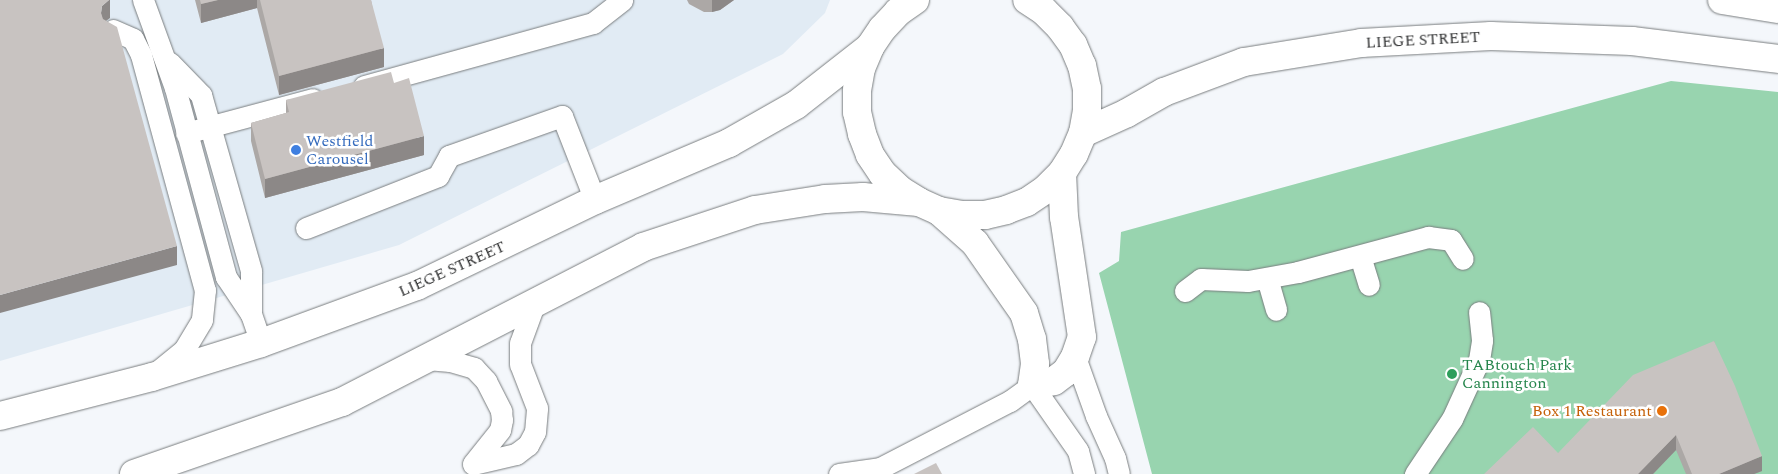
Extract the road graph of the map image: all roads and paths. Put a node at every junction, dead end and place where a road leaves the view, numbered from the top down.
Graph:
1 (143, 0) edge
2 (622, 0) edge
3 (882, 0) edge
4 (915, 0) edge
5 (1027, 0) edge
6 (1722, 0) edge
7 (1778, 10) edge
8 (113, 30) edge
9 (876, 38) junction
10 (166, 59) junction
11 (1778, 59) edge
12 (210, 127) junction
13 (186, 133) junction
14 (1083, 133) junction
15 (1062, 173) junction
16 (595, 200) junction
17 (929, 207) junction
18 (306, 228) dead end
19 (1360, 256) junction
20 (1463, 259) dead end
21 (1266, 278) junction
22 (1369, 285) dead end
23 (1185, 291) dead end
24 (535, 302) junction
25 (1276, 310) dead end
26 (1479, 312) dead end
27 (251, 314) junction
28 (261, 343) junction
29 (1075, 357) junction
30 (427, 359) junction
31 (152, 377) junction
32 (1032, 385) junction
33 (0, 416) edge
34 (134, 474) edge
35 (839, 474) edge
36 (1084, 474) edge
37 (1119, 474) edge
38 (1415, 474) edge

1 - 10 lane
2 - 12 lane
3 - 9 street
4 - 9 street, LIEGE STREET
5 - 14 street
6 - 7 street
8 - 31 lane
9 - 16 street, LIEGE STREET
9 - 17 street
10 - 12 lane
10 - 13 lane
11 - 14 street, LIEGE STREET
12 - 13 lane
12 - 27 lane
13 - 27 lane
14 - 15 street
15 - 17 street
15 - 29 street
16 - 18 lane
16 - 28 street, LIEGE STREET
17 - 24 street
17 - 32 street
19 - 20 lane
19 - 21 lane
19 - 22 lane
21 - 23 lane
21 - 25 lane
24 - 30 street
24 - 30 lane
26 - 38 lane
27 - 28 lane
28 - 31 street, LIEGE STREET
29 - 32 street
29 - 37 lane
30 - 34 street
31 - 33 street, LIEGE STREET
32 - 35 lane
32 - 36 lane

